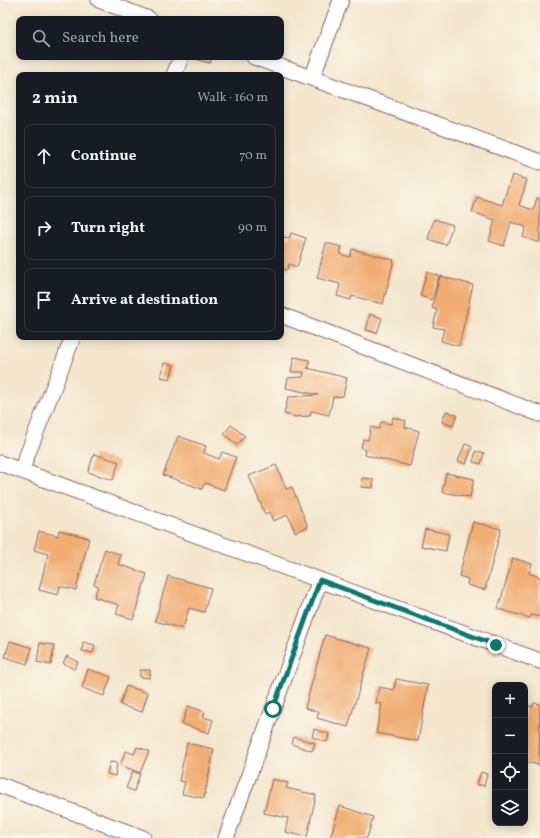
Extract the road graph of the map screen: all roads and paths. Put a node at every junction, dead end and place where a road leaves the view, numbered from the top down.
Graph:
1 (99, 0) edge
2 (341, 0) edge
3 (141, 16) edge
4 (180, 60) edge
5 (262, 60) edge
6 (175, 72) edge
7 (312, 78) junction
8 (540, 162) edge
9 (284, 315) edge
10 (72, 340) edge
11 (540, 414) edge
12 (0, 463) edge
13 (21, 471) junction
14 (320, 580) junction
15 (540, 661) edge
16 (0, 785) edge
17 (143, 838) edge
18 (226, 838) edge

1 - 3 street
2 - 7 street
4 - 6 street
5 - 7 street
7 - 8 street
9 - 11 street
10 - 13 street
12 - 13 street
13 - 14 street
14 - 15 street
14 - 18 street
16 - 17 street

